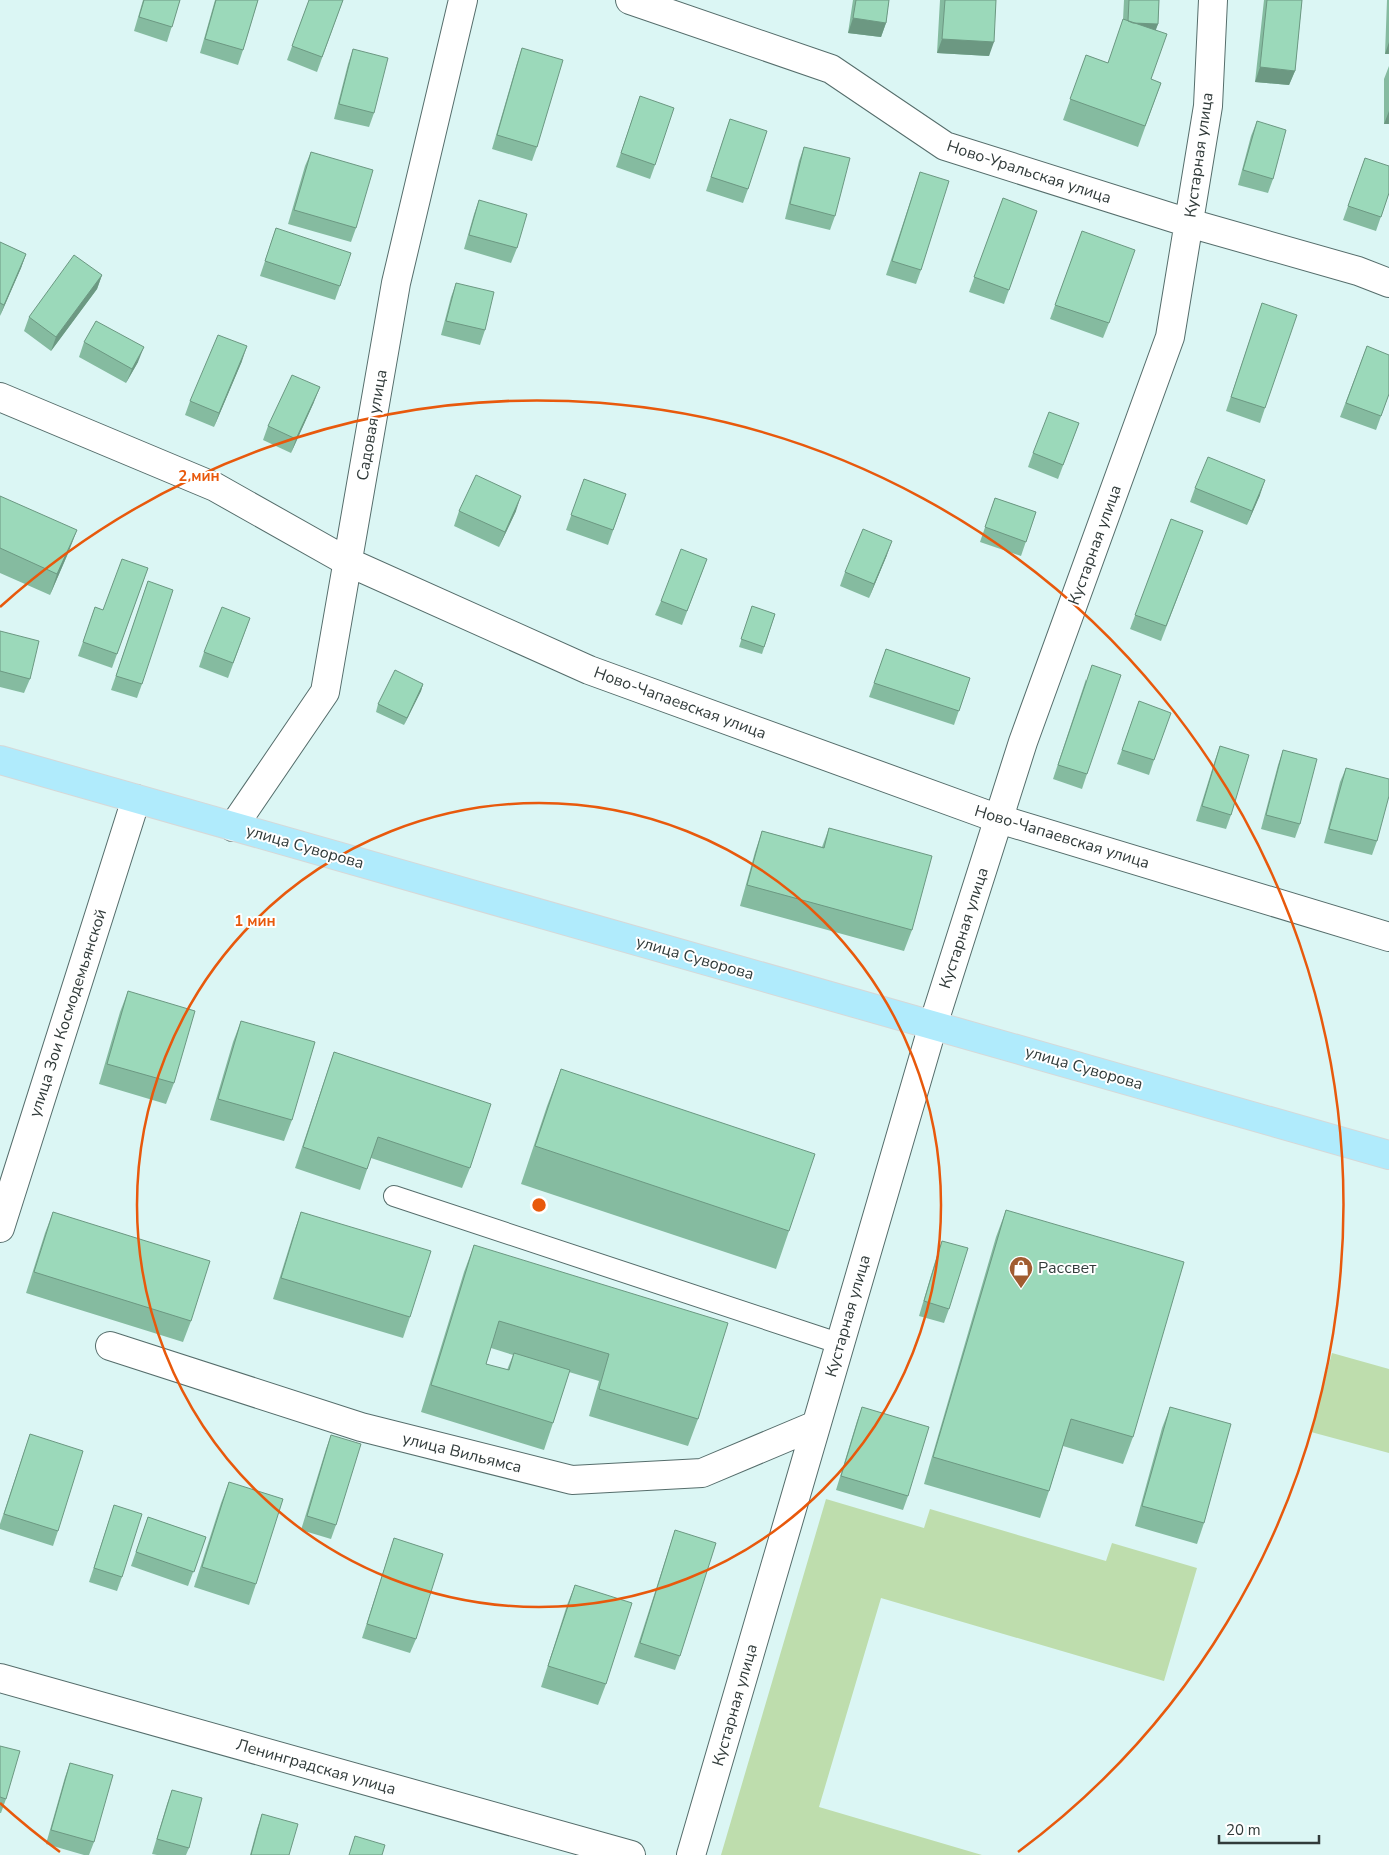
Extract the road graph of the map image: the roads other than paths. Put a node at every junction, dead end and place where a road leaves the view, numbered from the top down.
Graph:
1 (463, 0) edge
2 (630, 0) edge
3 (1213, 0) edge
4 (1189, 223) junction
5 (1389, 283) edge
6 (0, 397) edge
7 (348, 562) junction
8 (0, 760) edge
9 (136, 799) junction
10 (999, 819) junction
11 (233, 827) junction
12 (1389, 937) edge
13 (933, 1025) junction
14 (1389, 1155) edge
15 (394, 1196) dead end
16 (0, 1228) edge
17 (840, 1344) junction
18 (110, 1346) dead end
19 (816, 1425) junction
20 (0, 1678) edge
21 (631, 1855) edge
22 (691, 1855) edge

1 - 7 street, Садовая улица
2 - 4 street, Ново-Уральская улица
3 - 4 street, Кустарная улица
4 - 5 street, Ново-Уральская улица
4 - 10 street, Кустарная улица
6 - 7 street, Ново-Чапаевская улица
7 - 10 street, Ново-Чапаевская улица
7 - 11 street, Садовая улица
8 - 9 main road, улица Суворова
9 - 11 main road, улица Суворова
9 - 16 street, улица Зои Космодемьянской
10 - 12 street, Ново-Чапаевская улица
10 - 13 street, Кустарная улица
11 - 13 main road, улица Суворова
13 - 14 main road, улица Суворова
13 - 17 street, Кустарная улица
15 - 17 lane
17 - 19 street, Кустарная улица
18 - 19 street, улица Вильямса
19 - 22 street, Кустарная улица
20 - 21 street, Ленинградская улица

